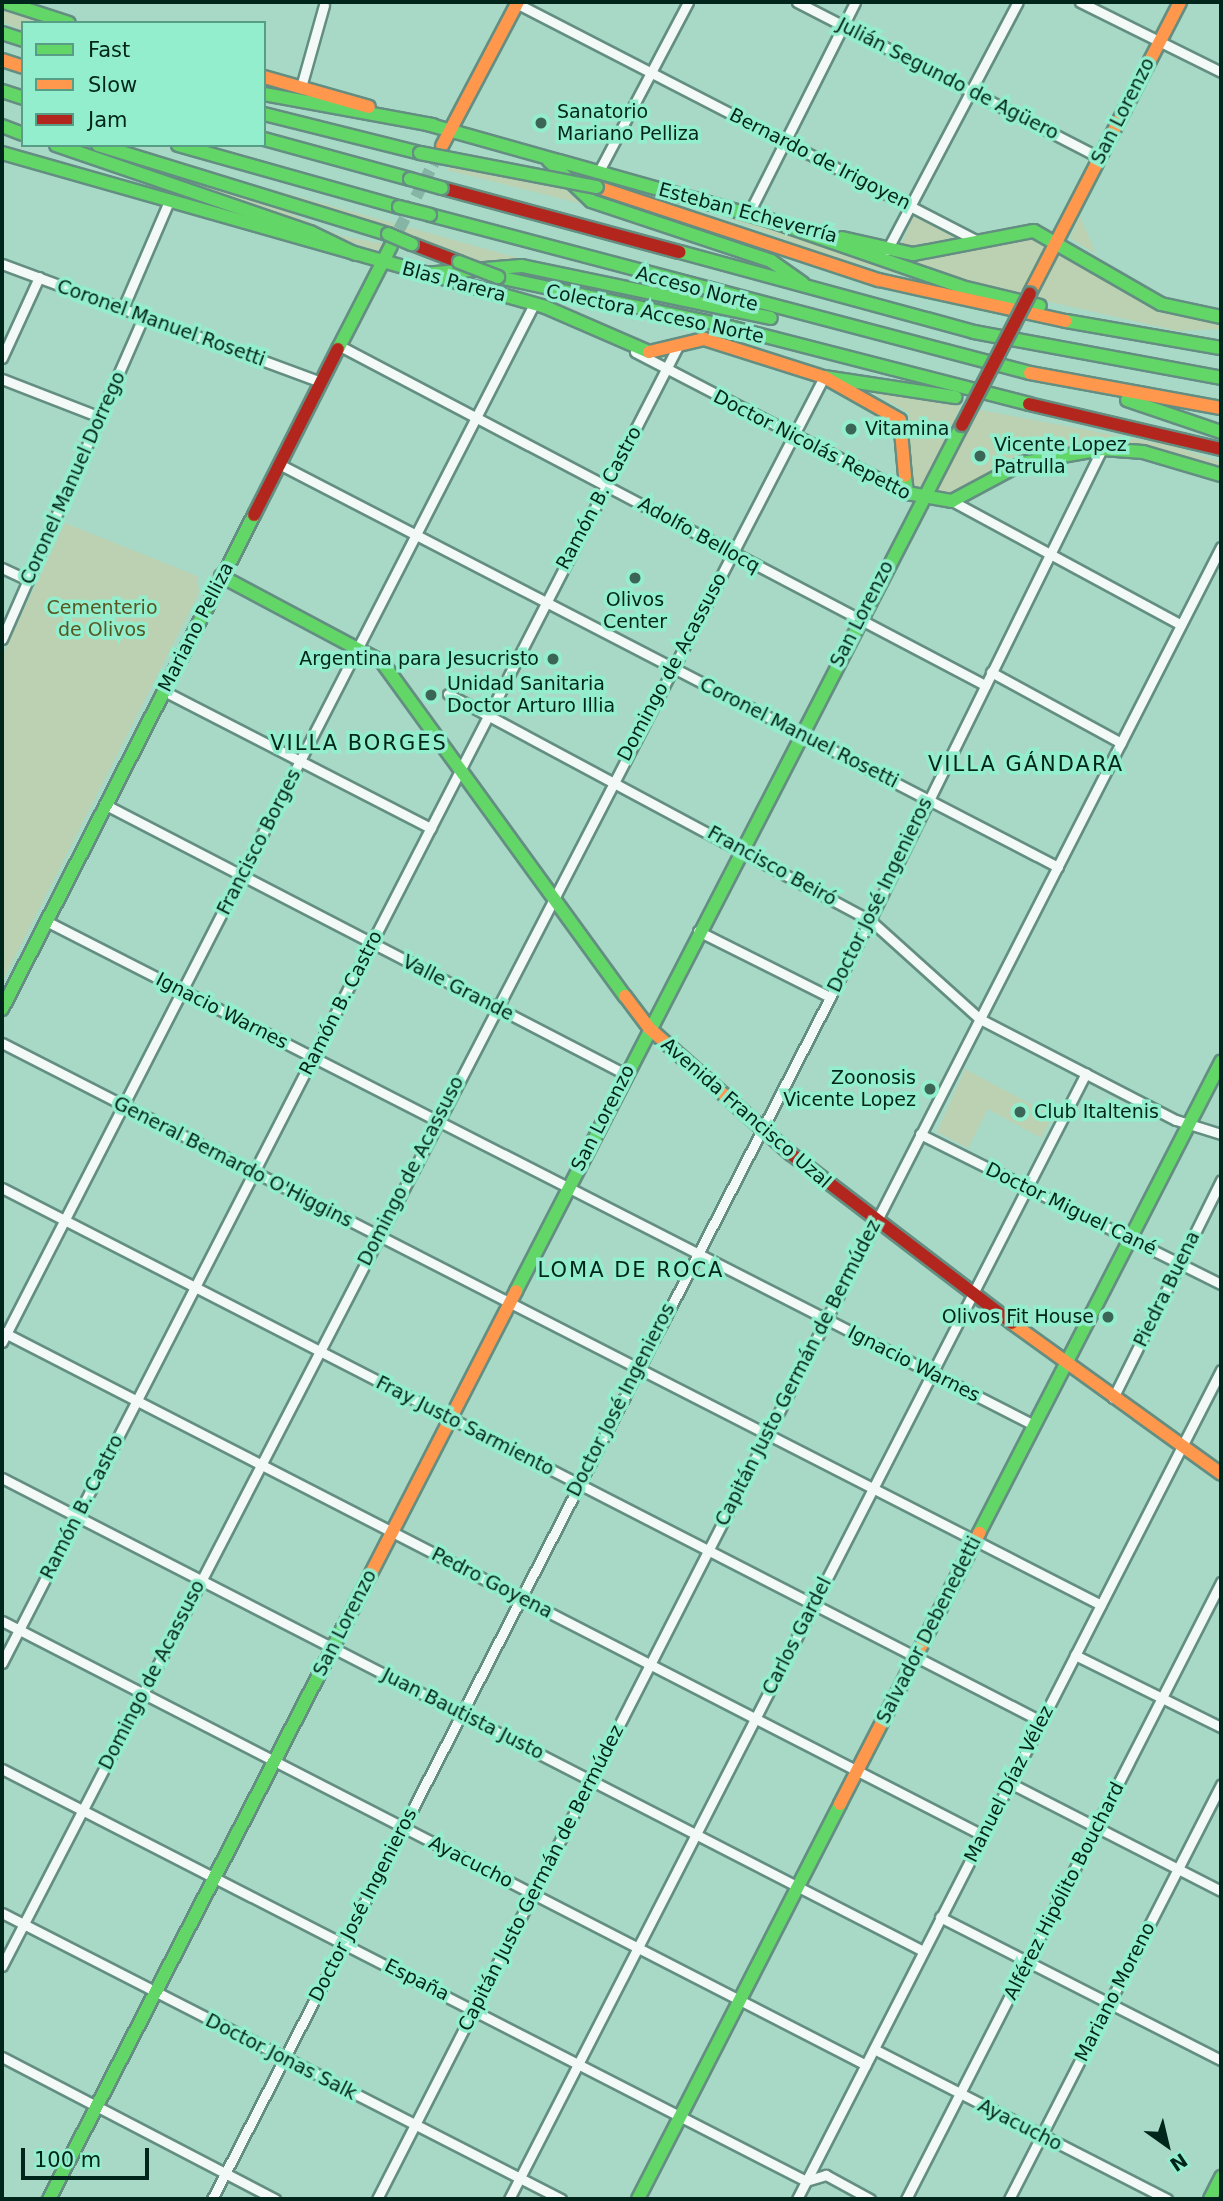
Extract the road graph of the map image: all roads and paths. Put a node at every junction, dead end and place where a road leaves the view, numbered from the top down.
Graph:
1 (4, 2) edge
2 (516, 2) edge
3 (688, 2) edge
4 (797, 2) edge
5 (855, 2) edge
6 (1018, 2) edge
7 (1080, 2) edge
8 (1180, 2) edge
9 (324, 5) dead end
10 (63, 21) edge
11 (842, 26) junction
12 (2, 33) edge
13 (21, 39) edge
14 (1159, 40) junction
15 (2, 60) edge
16 (21, 66) edge
17 (1220, 68) edge
18 (652, 72) junction
19 (266, 78) edge
20 (301, 87) junction
21 (2, 91) edge
22 (971, 91) junction
23 (266, 94) edge
24 (21, 97) edge
25 (266, 114) edge
26 (2, 117) edge
27 (21, 122) edge
28 (433, 125) junction
29 (2, 126) edge
30 (450, 131) junction
31 (21, 133) edge
32 (266, 140) edge
33 (784, 140) junction
34 (442, 146) tunnel mouth
35 (62, 147) edge
36 (104, 147) edge
37 (185, 147) edge
38 (2, 153) edge
39 (1099, 157) junction
40 (549, 160) junction
41 (598, 173) junction
42 (169, 201) junction
43 (912, 206) junction
44 (749, 213) junction
45 (766, 219) junction
46 (390, 240) junction
47 (976, 240) junction
48 (1055, 241) junction
49 (887, 250) junction
50 (356, 254) junction
51 (383, 263) junction
52 (2, 264) edge
53 (423, 274) junction
54 (39, 277) junction
55 (813, 290) junction
56 (534, 304) junction
57 (123, 308) junction
58 (144, 316) junction
59 (1221, 317) edge
60 (836, 328) junction
61 (1161, 338) junction
62 (680, 342) junction
63 (340, 346) junction
64 (1221, 348) edge
65 (632, 350) junction
66 (2, 358) edge
67 (665, 370) junction
68 (1221, 373) edge
69 (1199, 374) junction
70 (824, 377) junction
71 (1221, 378) edge
72 (2, 379) edge
73 (321, 382) junction
74 (1085, 386) junction
75 (1221, 408) edge
76 (1055, 409) junction
77 (100, 417) junction
78 (475, 418) junction
79 (1221, 432) edge
80 (793, 438) junction
81 (1190, 440) junction
82 (1102, 449) junction
83 (1221, 449) edge
84 (1221, 456) edge
85 (279, 464) junction
86 (1221, 475) edge
87 (607, 484) junction
88 (907, 493) junction
89 (921, 499) junction
90 (952, 501) junction
91 (418, 531) junction
92 (1221, 547) edge
93 (1050, 552) junction
94 (732, 554) junction
95 (2, 568) edge
96 (221, 576) junction
97 (28, 580) junction
98 (544, 602) junction
99 (860, 619) junction
100 (1181, 625) junction
101 (2, 639) edge
102 (360, 646) junction
103 (671, 668) junction
104 (991, 672) junction
105 (985, 685) junction
106 (164, 691) junction
107 (448, 694) dead end
108 (489, 715) junction
109 (800, 734) junction
110 (1121, 743) junction
111 (301, 762) junction
112 (460, 772) junction
113 (612, 780) junction
114 (927, 799) junction
115 (104, 804) junction
116 (431, 828) junction
117 (740, 848) junction
118 (1058, 867) junction
119 (242, 876) junction
120 (551, 896) junction
121 (870, 920) junction
122 (46, 921) junction
123 (698, 931) junction
124 (372, 944) junction
125 (183, 991) junction
126 (830, 998) junction
127 (494, 1007) junction
128 (2, 1009) edge
129 (980, 1019) junction
130 (649, 1028) junction
131 (2, 1043) edge
132 (313, 1058) junction
133 (1221, 1062) edge
134 (1086, 1073) junction
135 (625, 1074) junction
136 (124, 1105) junction
137 (436, 1121) junction
138 (1189, 1123) junction
139 (760, 1130) junction
140 (920, 1134) junction
141 (1221, 1135) edge
142 (254, 1172) junction
143 (1221, 1180) edge
144 (568, 1186) junction
145 (2, 1188) edge
146 (1027, 1188) junction
147 (64, 1221) junction
148 (876, 1222) junction
149 (377, 1235) junction
150 (1130, 1239) junction
151 (696, 1251) junction
152 (1179, 1263) junction
153 (1221, 1284) edge
154 (194, 1286) junction
155 (972, 1293) junction
156 (509, 1302) junction
157 (826, 1319) junction
158 (3, 1336) edge
159 (321, 1353) junction
160 (1065, 1364) junction
161 (637, 1368) junction
162 (1221, 1370) edge
163 (931, 1374) junction
164 (1113, 1398) junction
165 (136, 1401) junction
166 (449, 1419) junction
167 (1034, 1425) junction
168 (766, 1434) junction
169 (1182, 1447) junction
170 (263, 1465) junction
171 (1221, 1474) edge
172 (2, 1478) edge
173 (579, 1483) junction
174 (873, 1489) junction
175 (77, 1517) junction
176 (391, 1531) junction
177 (975, 1541) junction
178 (707, 1550) junction
179 (200, 1580) junction
180 (1221, 1582) edge
181 (519, 1597) junction
182 (813, 1604) junction
183 (1101, 1605) junction
184 (2, 1621) edge
185 (19, 1630) junction
186 (332, 1647) junction
187 (1075, 1655) junction
188 (916, 1656) junction
189 (2, 1663) edge
190 (649, 1664) junction
191 (142, 1693) junction
192 (1162, 1698) junction
193 (460, 1713) junction
194 (754, 1718) junction
195 (1041, 1721) junction
196 (1221, 1727) edge
197 (274, 1761) junction
198 (2, 1769) edge
199 (857, 1771) junction
200 (592, 1780) junction
201 (1010, 1783) junction
202 (1221, 1784) edge
203 (82, 1810) junction
204 (403, 1827) junction
205 (1096, 1827) junction
206 (695, 1833) junction
207 (982, 1835) junction
208 (1178, 1868) junction
209 (214, 1877) junction
210 (799, 1886) junction
211 (1221, 1891) edge
212 (531, 1893) junction
213 (2, 1913) edge
214 (940, 1917) junction
215 (23, 1924) junction
216 (345, 1943) junction
217 (638, 1948) junction
218 (923, 1951) junction
219 (1028, 1961) junction
220 (2, 1966) edge
221 (155, 1992) junction
222 (740, 2000) junction
223 (1110, 2003) junction
224 (474, 2010) junction
225 (874, 2049) junction
226 (2, 2057) edge
227 (285, 2059) junction
228 (1221, 2060) edge
229 (579, 2064) junction
230 (866, 2065) junction
231 (960, 2094) junction
232 (96, 2107) junction
233 (681, 2115) junction
234 (415, 2126) junction
235 (1042, 2136) junction
236 (225, 2174) junction
237 (1221, 2177) edge
238 (520, 2178) junction
239 (806, 2181) junction
240 (49, 2199) edge
241 (212, 2199) edge
242 (275, 2199) edge
243 (377, 2199) edge
244 (509, 2199) edge
245 (561, 2199) edge
246 (638, 2199) edge
247 (797, 2199) edge
248 (870, 2199) edge
249 (906, 2199) edge
250 (1009, 2199) edge
251 (1167, 2199) edge
252 (1210, 2199) edge

1 - 10 main road
2 - 18 street, Bernardo de Irigoyen
2 - 30 main road
3 - 18 street
4 - 11 street, Julián Segundo de Agüero
5 - 11 street
6 - 22 street
7 - 14 street
8 - 14 main road, San Lorenzo
9 - 20 street
11 - 22 street, Julián Segundo de Agüero
11 - 33 street
12 - 13 main road
14 - 17 street
14 - 39 main road, San Lorenzo
15 - 16 main road
18 - 33 street, Bernardo de Irigoyen
18 - 41 street
19 - 20 main road, Esteban Echeverría
20 - 28 main road, Esteban Echeverría
21 - 24 main road
22 - 39 street, Julián Segundo de Agüero
22 - 43 street
23 - 28 main road
25 - 61 main road, bridge
26 - 27 main road
28 - 30 main road, Esteban Echeverría
29 - 31 main road
30 - 34 main road
30 - 40 main road, Esteban Echeverría
32 - 55 main road, Acceso Norte, bridge
33 - 43 street, Bernardo de Irigoyen
33 - 44 street
35 - 50 main road
36 - 46 main road, Colectora Acceso Norte
37 - 60 main road, Acceso Norte, bridge
38 - 42 main road, Blas Parera
39 - 48 main road, San Lorenzo
40 - 41 main road, Esteban Echeverría
40 - 55 main road
41 - 44 main road, Esteban Echeverría
42 - 50 main road, Blas Parera
42 - 57 street
43 - 47 street, Bernardo de Irigoyen
43 - 49 street
44 - 45 main road, Esteban Echeverría
45 - 49 main road, Esteban Echeverría
45 - 61 main road
46 - 51 main road, Mariano Pelliza
46 - 76 main road, Colectora Acceso Norte, bridge
47 - 48 main road, Esteban Echeverría
47 - 49 main road, Esteban Echeverría
48 - 59 main road, Esteban Echeverría
48 - 89 main road, San Lorenzo, bridge
50 - 51 main road, Blas Parera
51 - 53 main road, Blas Parera
51 - 63 main road, Mariano Pelliza
52 - 54 street, Coronel Manuel Rosetti
53 - 56 main road, Blas Parera
53 - 60 main road
54 - 57 street, Coronel Manuel Rosetti
54 - 66 street
55 - 69 main road, Acceso Norte
56 - 65 main road, Blas Parera
56 - 78 street, Francisco Borges
57 - 58 street, Coronel Manuel Rosetti
58 - 73 street, Coronel Manuel Rosetti
58 - 77 street, Coronel Manuel Dorrego
60 - 74 main road, Acceso Norte
61 - 64 main road
62 - 65 main road, Blas Parera
62 - 67 street, Ramón B. Castro
62 - 70 main road, Blas Parera
63 - 73 main road, Mariano Pelliza
63 - 78 street, Adolfo Bellocq
65 - 67 street, Doctor Nicolás Repetto
67 - 80 street, Doctor Nicolás Repetto
67 - 87 street, Ramón B. Castro
68 - 69 main road
69 - 71 main road, Acceso Norte
70 - 76 main road
70 - 80 street, Domingo de Acassuso
70 - 88 main road, Blas Parera
72 - 77 street
73 - 85 main road, Mariano Pelliza
74 - 75 main road, Acceso Norte
74 - 79 main road
76 - 81 main road, Colectora Acceso Norte
77 - 97 street, Coronel Manuel Dorrego
78 - 87 street, Adolfo Bellocq
78 - 91 street, Francisco Borges
80 - 88 street, Doctor Nicolás Repetto
80 - 94 street, Domingo de Acassuso
81 - 83 main road, Colectora Acceso Norte
81 - 84 main road
82 - 86 main road
82 - 90 main road
82 - 93 street, Doctor José Ingenieros
85 - 91 street, Coronel Manuel Rosetti
85 - 96 main road, Mariano Pelliza
87 - 94 street, Adolfo Bellocq
87 - 98 street, Ramón B. Castro
88 - 89 main road, Doctor Nicolás Repetto
89 - 90 main road, Doctor Nicolás Repetto
89 - 99 main road, San Lorenzo
90 - 93 street, Doctor Nicolás Repetto
91 - 98 street, Coronel Manuel Rosetti
91 - 102 street, Francisco Borges
92 - 100 street, Capitán Justo Germán de Bermúdez
93 - 100 street, Doctor Nicolás Repetto
93 - 104 street, Doctor José Ingenieros
94 - 99 street, Adolfo Bellocq
94 - 103 street, Domingo de Acassuso
95 - 97 street
96 - 102 main road, Avenida Francisco Uzal
96 - 106 main road, Mariano Pelliza
97 - 101 street, Coronel Manuel Dorrego
98 - 103 street, Coronel Manuel Rosetti
98 - 108 street, Ramón B. Castro
99 - 105 street, Adolfo Bellocq
99 - 109 main road, San Lorenzo
100 - 110 street, Capitán Justo Germán de Bermúdez
102 - 111 street, Francisco Borges
102 - 112 main road, Avenida Francisco Uzal
103 - 109 street, Coronel Manuel Rosetti
103 - 113 street, Domingo de Acassuso
104 - 105 street, Doctor José Ingenieros
104 - 110 street
105 - 114 street, Doctor José Ingenieros
106 - 111 street
106 - 115 main road, Mariano Pelliza
107 - 108 street, Francisco Beiró
108 - 112 street, Ramón B. Castro
108 - 113 street, Francisco Beiró
109 - 114 street, Coronel Manuel Rosetti
109 - 117 main road, San Lorenzo
110 - 118 street, Capitán Justo Germán de Bermúdez
111 - 116 street
111 - 119 street, Francisco Borges
112 - 116 street, Ramón B. Castro
112 - 120 main road, Avenida Francisco Uzal
113 - 117 street, Francisco Beiró
113 - 120 street, Domingo de Acassuso
114 - 118 street, Coronel Manuel Rosetti
114 - 121 street, Doctor José Ingenieros
115 - 119 street, Valle Grande
115 - 122 main road, Mariano Pelliza
116 - 124 street, Ramón B. Castro
117 - 121 street, Francisco Beiró
117 - 123 main road, San Lorenzo
118 - 129 street, Capitán Justo Germán de Bermúdez
119 - 124 street, Valle Grande
119 - 125 street, Francisco Borges
120 - 127 street, Domingo de Acassuso
120 - 130 main road, Avenida Francisco Uzal
121 - 126 street, Doctor José Ingenieros
121 - 129 street, Francisco Beiró
122 - 125 street, Ignacio Warnes
122 - 128 main road, Mariano Pelliza
123 - 126 street
123 - 130 main road, San Lorenzo
124 - 127 street, Valle Grande
124 - 132 street, Ramón B. Castro
125 - 132 street, Ignacio Warnes
125 - 136 street, Francisco Borges
126 - 139 street, Doctor José Ingenieros
127 - 135 street, Valle Grande
127 - 137 street, Domingo de Acassuso
129 - 134 street, Francisco Beiró
129 - 140 street, Capitán Justo Germán de Bermúdez
130 - 135 main road, San Lorenzo
130 - 139 main road, Avenida Francisco Uzal
131 - 136 street, General Bernardo O'Higgins
132 - 137 street, Ignacio Warnes
132 - 142 street, Ramón B. Castro
133 - 138 main road, Salvador Debenedetti
134 - 138 street, Francisco Beiró
134 - 146 street, Carlos Gardel
135 - 144 main road, San Lorenzo
136 - 142 street, General Bernardo O'Higgins
136 - 147 street, Francisco Borges
137 - 144 street, Ignacio Warnes
137 - 149 street, Domingo de Acassuso
138 - 141 street, Francisco Beiró
138 - 150 main road, Salvador Debenedetti
139 - 148 main road, Avenida Francisco Uzal
139 - 151 street, Doctor José Ingenieros
140 - 146 street, Doctor Miguel Cané
140 - 148 street, Capitán Justo Germán de Bermúdez
142 - 149 street, General Bernardo O'Higgins
142 - 154 street, Ramón B. Castro
143 - 152 street, Piedra Buena
144 - 151 street, Ignacio Warnes
144 - 156 main road, San Lorenzo
145 - 147 street, Fray Justo Sarmiento
146 - 150 street, Doctor Miguel Cané
146 - 155 street, Carlos Gardel
147 - 154 street, Fray Justo Sarmiento
147 - 158 street, Francisco Borges
148 - 155 main road, Avenida Francisco Uzal
148 - 157 street, Capitán Justo Germán de Bermúdez
149 - 156 street, General Bernardo O'Higgins
149 - 159 street, Domingo de Acassuso
150 - 152 street, Doctor Miguel Cané
150 - 160 main road, Salvador Debenedetti
151 - 157 street, Ignacio Warnes
151 - 161 street, Doctor José Ingenieros
152 - 153 street, Doctor Miguel Cané
152 - 164 street, Piedra Buena
154 - 159 street, Fray Justo Sarmiento
154 - 165 street, Ramón B. Castro
155 - 160 main road, Avenida Francisco Uzal
155 - 163 street, Carlos Gardel
156 - 161 street, General Bernardo O'Higgins
156 - 166 main road, San Lorenzo
157 - 163 street, Ignacio Warnes
157 - 168 street, Capitán Justo Germán de Bermúdez
158 - 165 street, Pedro Goyena
159 - 166 street, Fray Justo Sarmiento
159 - 170 street, Domingo de Acassuso
160 - 164 main road, Avenida Francisco Uzal
160 - 167 main road, Salvador Debenedetti
161 - 168 street, General Bernardo O'Higgins
161 - 173 street, Doctor José Ingenieros
162 - 169 street, Manuel Díaz Vélez
163 - 167 street, Ignacio Warnes
163 - 174 street, Carlos Gardel
164 - 169 main road, Avenida Francisco Uzal
165 - 170 street, Pedro Goyena
165 - 175 street, Ramón B. Castro
166 - 173 street, Fray Justo Sarmiento
166 - 176 main road, San Lorenzo
167 - 177 main road, Salvador Debenedetti
168 - 174 street, General Bernardo O'Higgins
168 - 178 street, Capitán Justo Germán de Bermúdez
169 - 171 main road, Avenida Francisco Uzal
169 - 183 street, Manuel Díaz Vélez
170 - 176 street, Pedro Goyena
170 - 179 street, Domingo de Acassuso
172 - 175 street, Juan Bautista Justo
173 - 178 street, Fray Justo Sarmiento
173 - 181 street, Doctor José Ingenieros
174 - 177 street, General Bernardo O'Higgins
174 - 182 street, Carlos Gardel
175 - 179 street, Juan Bautista Justo
175 - 185 street, Ramón B. Castro
176 - 181 street, Pedro Goyena
176 - 186 main road, San Lorenzo
177 - 183 street, General Bernardo O'Higgins
177 - 188 main road, Salvador Debenedetti
178 - 182 street, Fray Justo Sarmiento
178 - 190 street, Capitán Justo Germán de Bermúdez
179 - 186 street, Juan Bautista Justo
179 - 191 street, Domingo de Acassuso
180 - 192 street, Alférez Hipólito Bouchard
181 - 190 street, Pedro Goyena
181 - 193 street, Doctor José Ingenieros
182 - 188 street, Fray Justo Sarmiento
182 - 194 street, Carlos Gardel
183 - 187 street, Manuel Díaz Vélez
184 - 185 street, Ayacucho
185 - 189 street, Ramón B. Castro
185 - 191 street, Ayacucho
186 - 193 street, Juan Bautista Justo
186 - 197 main road, San Lorenzo
187 - 192 street
187 - 195 street, Manuel Díaz Vélez
188 - 195 street, Fray Justo Sarmiento
188 - 199 main road, Salvador Debenedetti
190 - 194 street, Pedro Goyena
190 - 200 street, Capitán Justo Germán de Bermúdez
191 - 197 street, Ayacucho
191 - 203 street, Domingo de Acassuso
192 - 196 street
192 - 205 street, Alférez Hipólito Bouchard
193 - 200 street, Juan Bautista Justo
193 - 204 street, Doctor José Ingenieros
194 - 199 street, Pedro Goyena
194 - 206 street, Carlos Gardel
195 - 201 street, Manuel Díaz Vélez
197 - 204 street, Ayacucho
197 - 209 main road, San Lorenzo
198 - 203 street, España
199 - 207 street, Pedro Goyena
199 - 210 main road, Salvador Debenedetti
200 - 206 street, Juan Bautista Justo
200 - 212 street, Capitán Justo Germán de Bermúdez
201 - 205 street
201 - 207 street, Manuel Díaz Vélez
202 - 208 street, Mariano Moreno
203 - 209 street, España
203 - 215 street, Domingo de Acassuso
204 - 212 street, Ayacucho
204 - 216 street, Doctor José Ingenieros
205 - 208 street
205 - 219 street, Alférez Hipólito Bouchard
206 - 210 street, Juan Bautista Justo
206 - 217 street, Carlos Gardel
207 - 214 street, Manuel Díaz Vélez
208 - 211 street
208 - 223 street, Mariano Moreno
209 - 216 street, España
209 - 221 main road, San Lorenzo
210 - 218 street, Juan Bautista Justo
210 - 222 main road, Salvador Debenedetti
212 - 217 street, Ayacucho
212 - 224 street, Capitán Justo Germán de Bermúdez
213 - 215 street, Doctor Jonas Salk
214 - 218 street, Manuel Díaz Vélez
214 - 219 street
215 - 220 street, Domingo de Acassuso
215 - 221 street, Doctor Jonas Salk
216 - 224 street, España
216 - 227 street, Doctor José Ingenieros
217 - 222 street, Ayacucho
217 - 229 street, Carlos Gardel
218 - 225 street, Manuel Díaz Vélez
219 - 223 street
219 - 231 street, Alférez Hipólito Bouchard
221 - 227 street, Doctor Jonas Salk
221 - 232 main road, San Lorenzo
222 - 230 street, Ayacucho
222 - 233 main road, Salvador Debenedetti
223 - 228 street
223 - 235 street, Mariano Moreno
224 - 229 street, España
224 - 234 street, Capitán Justo Germán de Bermúdez
225 - 230 street, Manuel Díaz Vélez
225 - 231 street, Ayacucho
226 - 232 street
227 - 234 street, Doctor Jonas Salk
227 - 236 street, Doctor José Ingenieros
229 - 233 street, España
229 - 238 street, Carlos Gardel
230 - 239 street, Manuel Díaz Vélez
231 - 235 street, Ayacucho
231 - 249 street, Alférez Hipólito Bouchard
232 - 236 street
232 - 240 main road, San Lorenzo
233 - 239 street, España
233 - 246 main road, Salvador Debenedetti
234 - 238 street, Doctor Jonas Salk
234 - 243 street, Capitán Justo Germán de Bermúdez
235 - 250 street, Mariano Moreno
235 - 251 street, Ayacucho
236 - 241 street, Doctor José Ingenieros
236 - 242 street
237 - 252 main road
238 - 244 street, Carlos Gardel
238 - 245 street, Doctor Jonas Salk
239 - 247 street, Manuel Díaz Vélez
239 - 248 street, España

